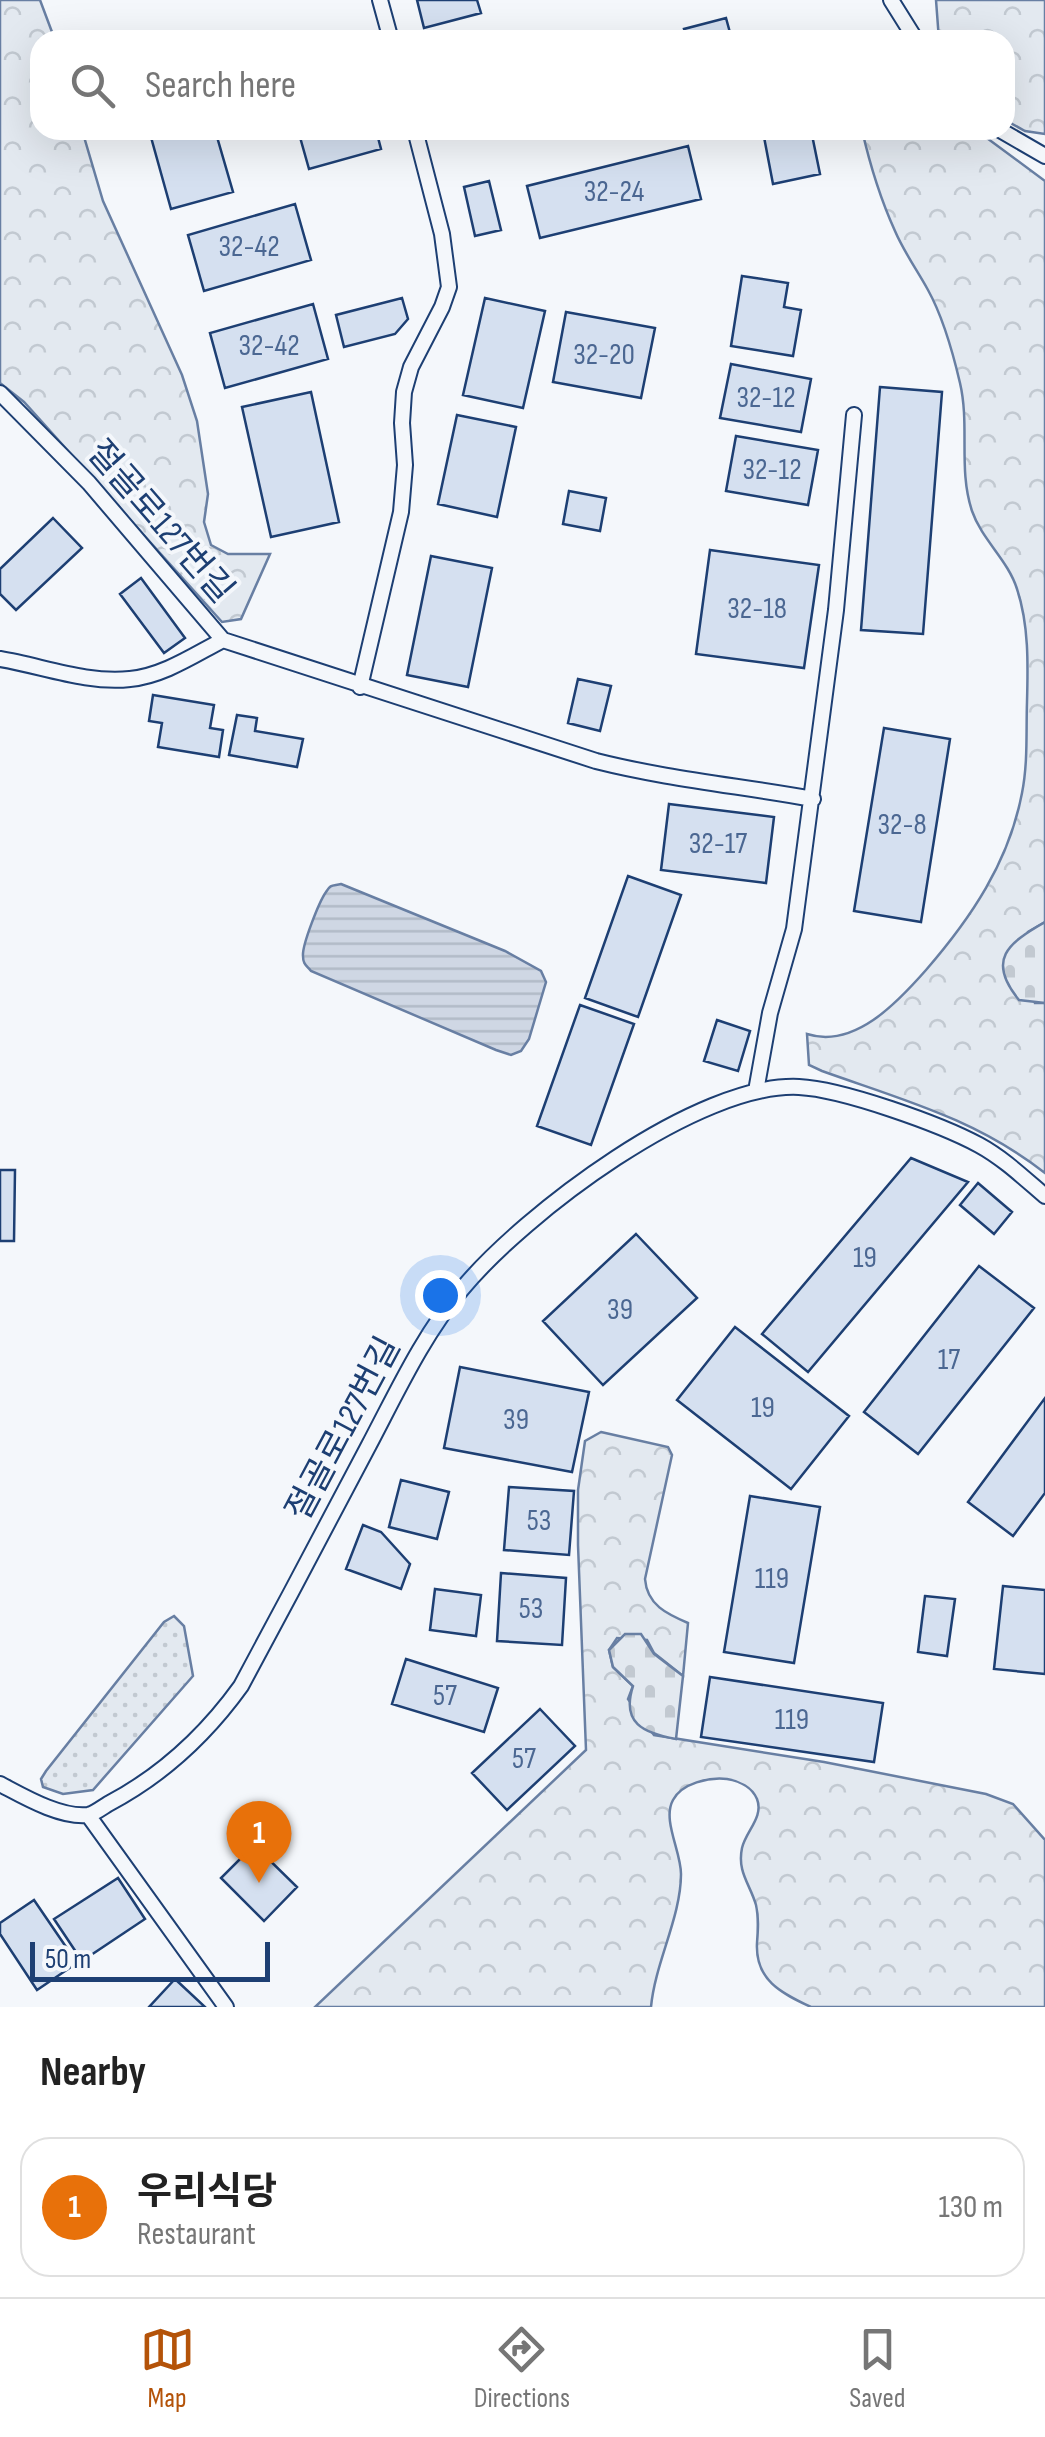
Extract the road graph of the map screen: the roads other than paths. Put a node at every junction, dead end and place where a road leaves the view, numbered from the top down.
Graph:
1 (380, 0) edge
2 (891, 0) edge
3 (388, 30) edge
4 (910, 30) edge
5 (1015, 139) edge
6 (418, 140) edge
7 (1045, 156) edge
8 (0, 393) edge
9 (854, 415) dead end
10 (223, 640) junction
11 (0, 659) edge
12 (360, 687) junction
13 (813, 799) junction
14 (756, 1091) junction
15 (1045, 1196) edge
16 (0, 1784) edge
17 (88, 1815) junction
18 (226, 2007) edge

1 - 3 lane
2 - 4 lane
5 - 7 lane
6 - 12 lane
8 - 10 lane, 절골로127번길
9 - 13 lane
10 - 11 lane
10 - 12 lane, 절골로127번길
12 - 13 lane, 절골로127번길
13 - 14 lane
14 - 15 lane, 절골로127번길
14 - 17 lane, 절골로127번길
16 - 17 lane
17 - 18 lane

